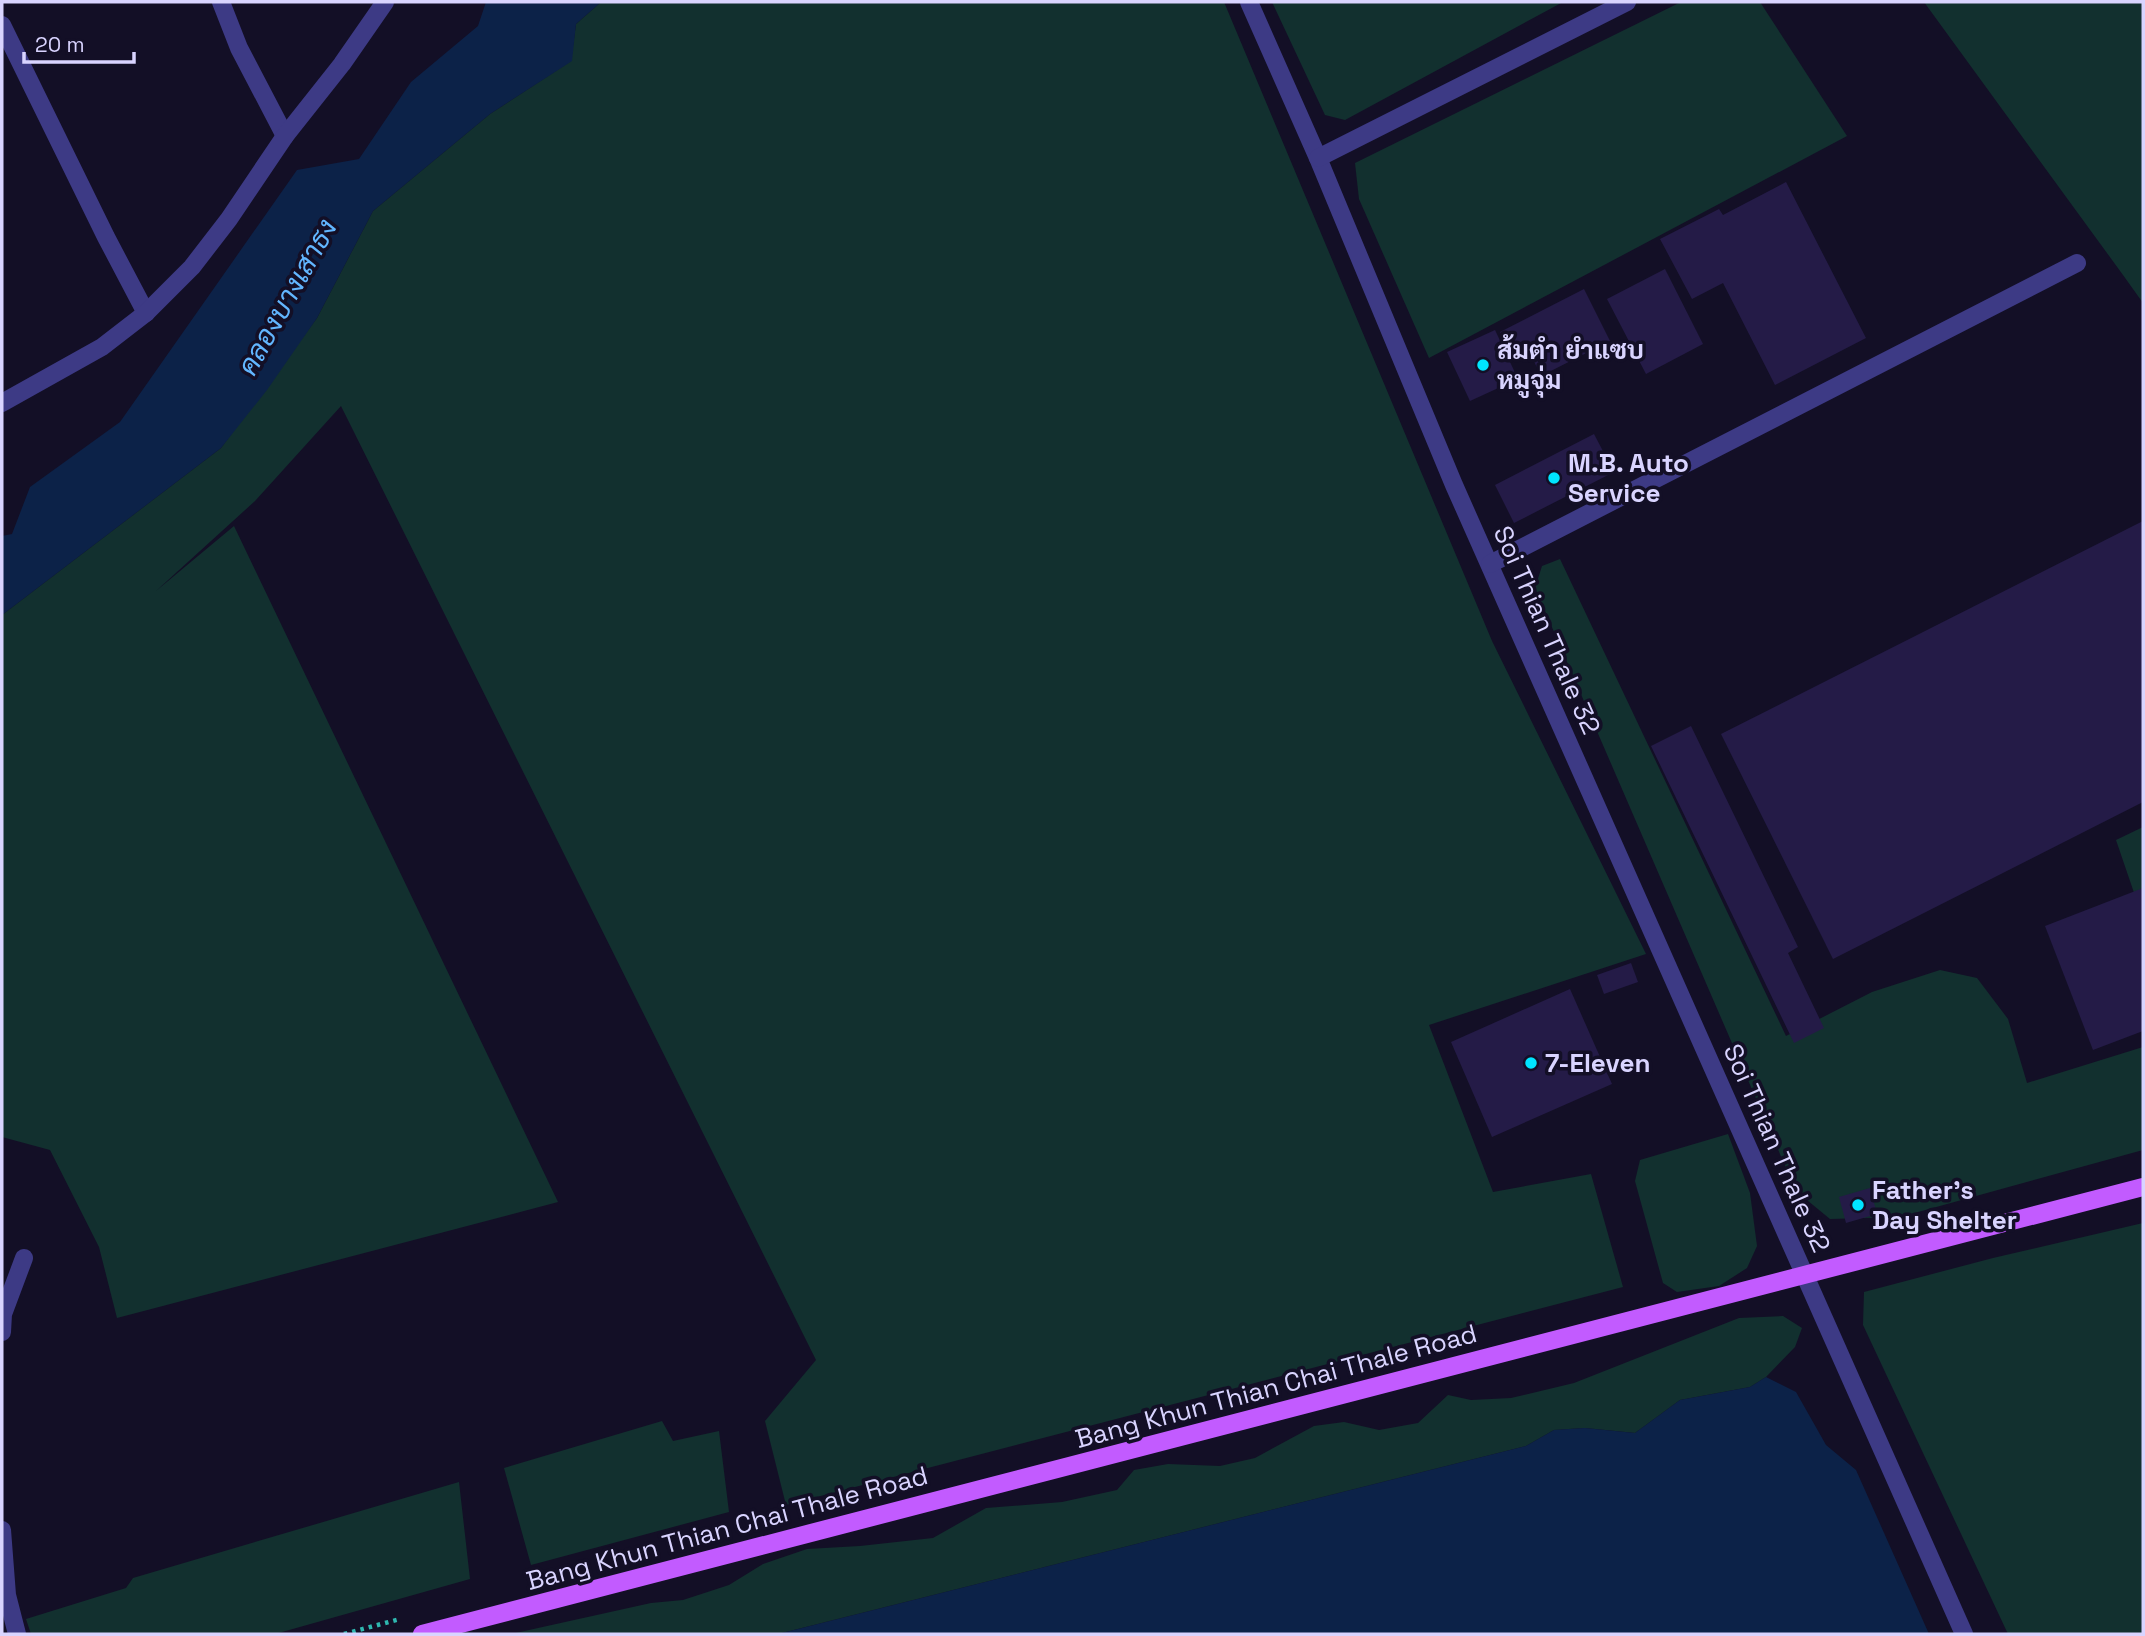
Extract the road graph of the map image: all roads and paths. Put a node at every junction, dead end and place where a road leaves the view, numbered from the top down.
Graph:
1 (221, 2) edge
2 (384, 2) edge
3 (1249, 2) edge
4 (1627, 2) edge
5 (2, 25) edge
6 (285, 136) junction
7 (1318, 158) junction
8 (2077, 263) dead end
9 (146, 313) junction
10 (2, 403) edge
11 (1490, 564) junction
12 (2143, 1187) edge
13 (24, 1258) dead end
14 (1805, 1275) junction
15 (2, 1332) edge
16 (2, 1530) edge
17 (17, 1634) edge
18 (422, 1634) edge
19 (1965, 1634) edge

1 - 6 street
2 - 6 street
3 - 7 street, Soi Thian Thale 32
4 - 7 street
5 - 9 street
6 - 9 street
7 - 11 street, Soi Thian Thale 32
8 - 11 street
9 - 10 street
11 - 14 street, Soi Thian Thale 32
12 - 14 main road, Bang Khun Thian Chai Thale Road
13 - 15 street
14 - 18 main road, Bang Khun Thian Chai Thale Road
14 - 19 street, Soi Thian Thale 32
16 - 17 street

